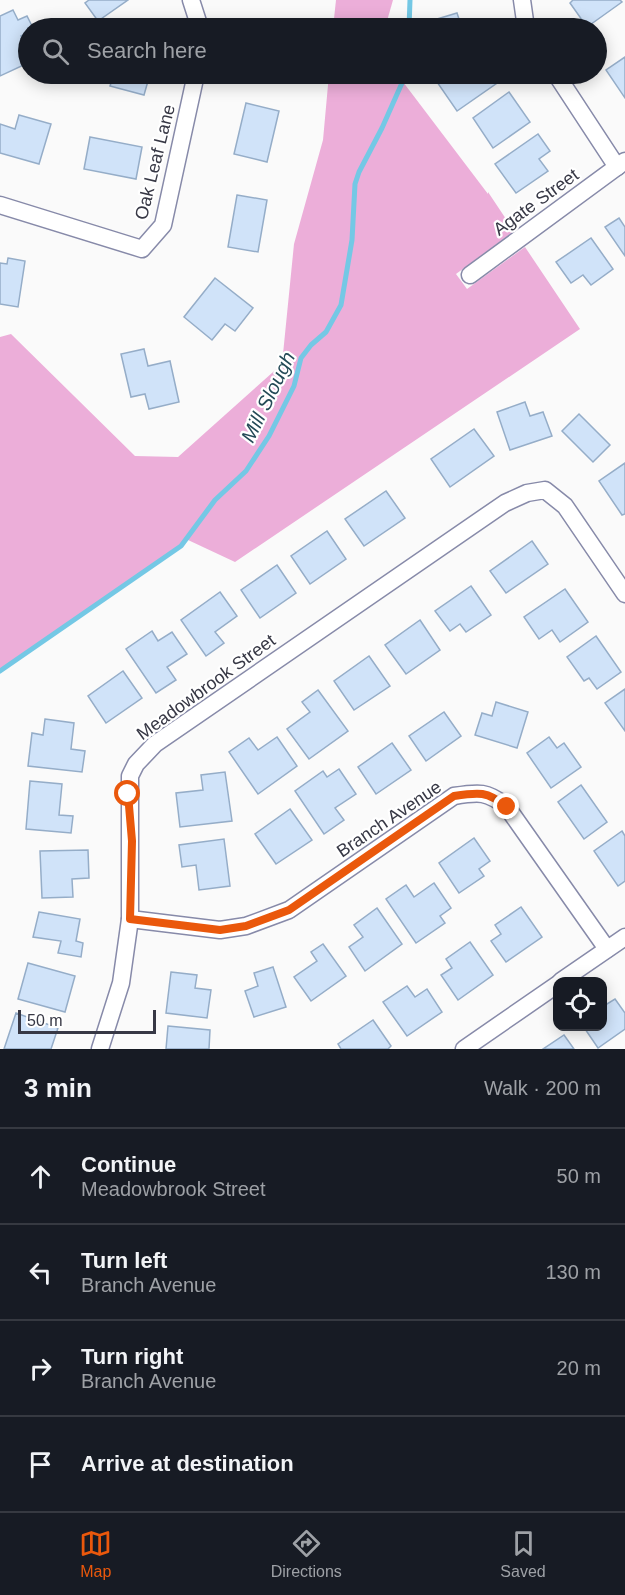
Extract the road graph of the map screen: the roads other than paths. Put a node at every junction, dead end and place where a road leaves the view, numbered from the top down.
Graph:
1 (191, 0) edge
2 (522, 0) edge
3 (197, 18) edge
4 (525, 18) edge
5 (194, 84) edge
6 (563, 84) edge
7 (621, 164) edge
8 (0, 205) edge
9 (470, 275) dead end
10 (625, 594) edge
11 (130, 919) junction
12 (625, 937) edge
13 (607, 950) junction
14 (567, 977) edge
15 (553, 987) edge
16 (100, 1049) edge
17 (464, 1049) edge

1 - 3 street
2 - 4 street
5 - 8 street, Oak Leaf Lane
6 - 7 street
7 - 9 street, Agate Street
10 - 11 street, Meadowbrook Street
11 - 13 street, Branch Avenue
11 - 16 street, Meadowbrook Street
12 - 13 street
13 - 14 street
15 - 17 street

